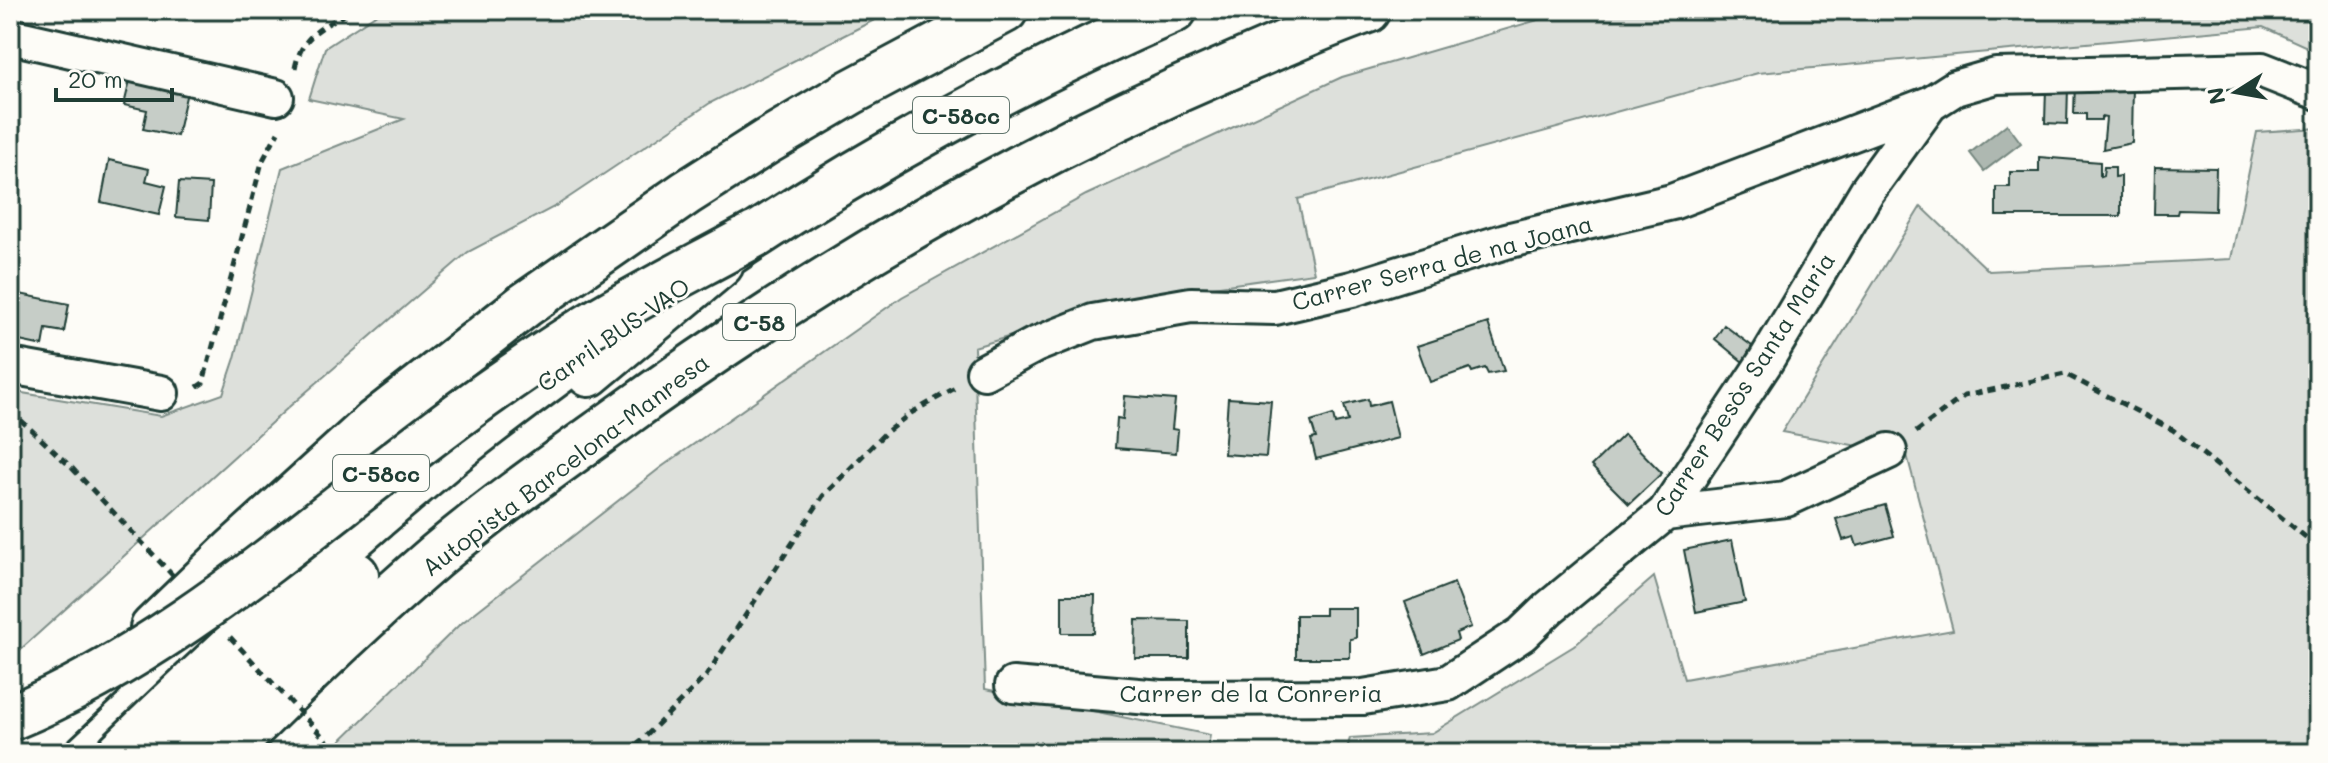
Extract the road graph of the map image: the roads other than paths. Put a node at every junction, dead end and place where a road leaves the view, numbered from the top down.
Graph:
1 (1005, 10) edge
2 (1174, 10) edge
3 (1368, 10) edge
4 (10, 36) edge
5 (2318, 92) edge
6 (284, 100) road end
7 (1930, 104) junction
8 (756, 234) junction
9 (10, 366) edge
10 (984, 372) road end
11 (161, 393) road end
12 (1889, 451) road end
13 (1665, 513) junction
14 (1522, 634) joint
15 (1013, 685) dead end
16 (10, 718) edge
17 (21, 753) edge
18 (119, 753) edge
19 (169, 753) edge
20 (226, 753) edge

1 - 17 highway
2 - 8 highway, Carril BUS-VAO / C-58cc
3 - 20 highway, Autopista Barcelona-Manresa / C-58
4 - 6 street
5 - 7 street, Carrer Serra de na Joana
7 - 10 street, Carrer Serra de na Joana
7 - 13 street, Carrer Besòs Santa Maria
8 - 16 highway, C-58cc, bridge
8 - 18 highway, Carril BUS-VAO / C-58cc, bridge
8 - 19 highway, C-58cc, bridge
9 - 11 street
12 - 13 street
13 - 14 street, Carrer Besòs Santa Maria
14 - 15 street, Carrer de la Conreria

